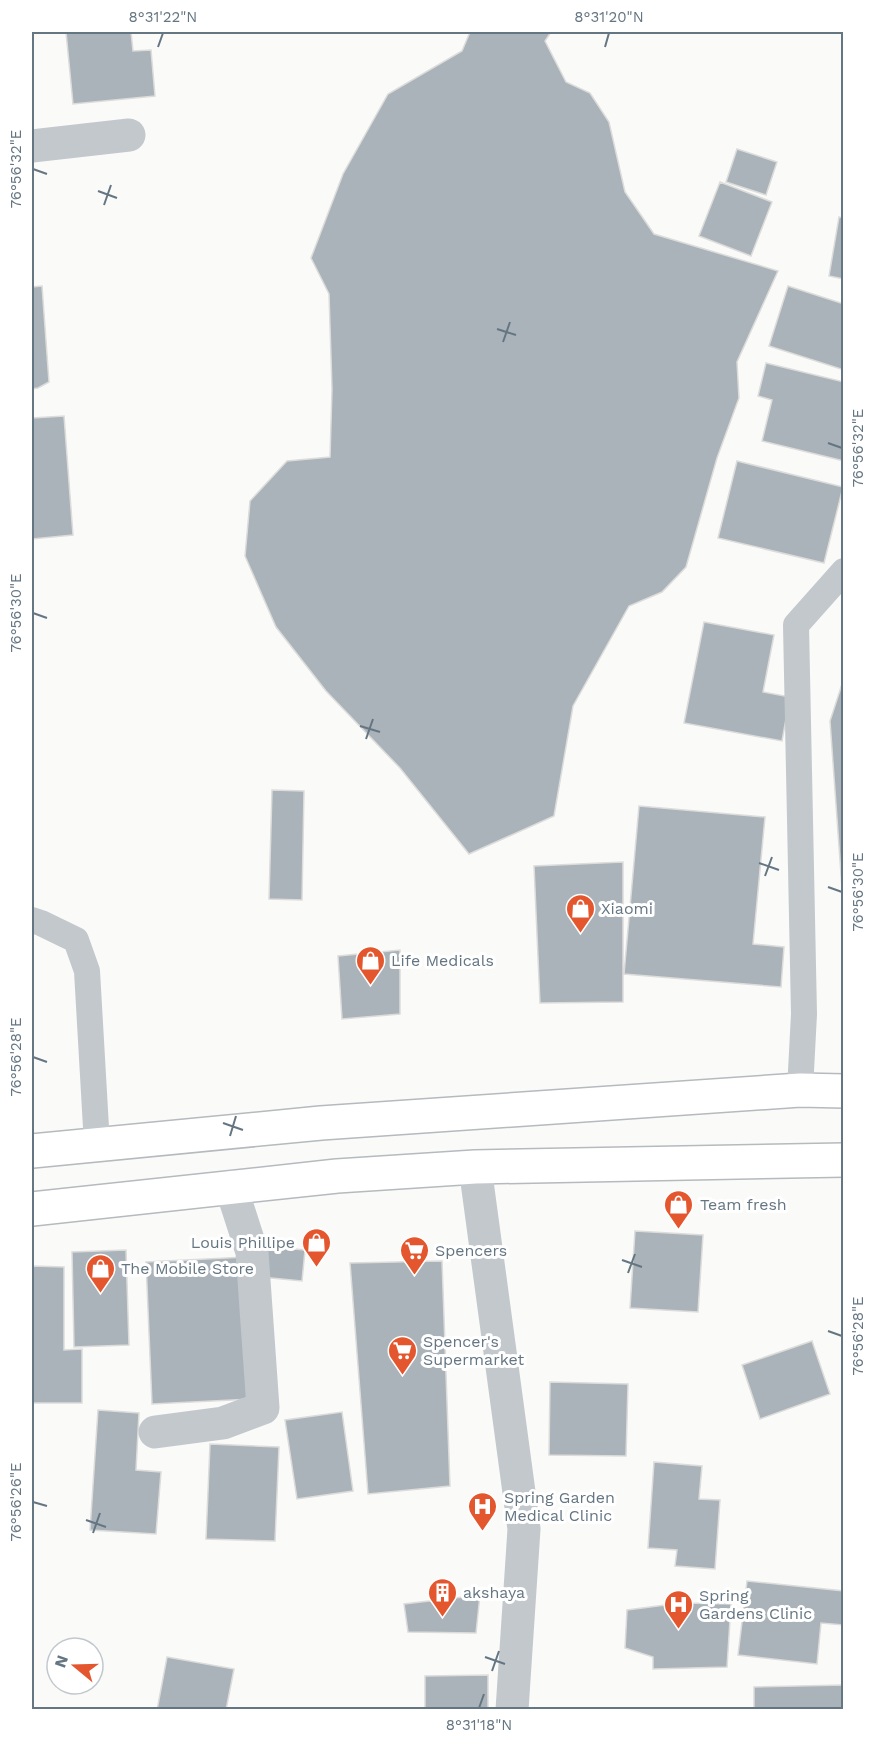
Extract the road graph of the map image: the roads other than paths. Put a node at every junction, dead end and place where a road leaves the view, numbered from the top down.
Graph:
1 (129, 135) dead end
2 (32, 146) edge
3 (843, 571) edge
4 (32, 920) edge
5 (800, 1090) junction
6 (843, 1091) edge
7 (97, 1145) junction
8 (32, 1151) edge
9 (843, 1160) edge
10 (476, 1167) junction
11 (231, 1187) junction
12 (32, 1209) edge
13 (155, 1432) dead end
14 (512, 1710) edge

1 - 2 street
3 - 5 lane
4 - 7 lane
5 - 6 main road
5 - 7 main road
7 - 8 main road
9 - 10 main road
10 - 11 main road
10 - 14 street
11 - 12 main road
11 - 13 street

